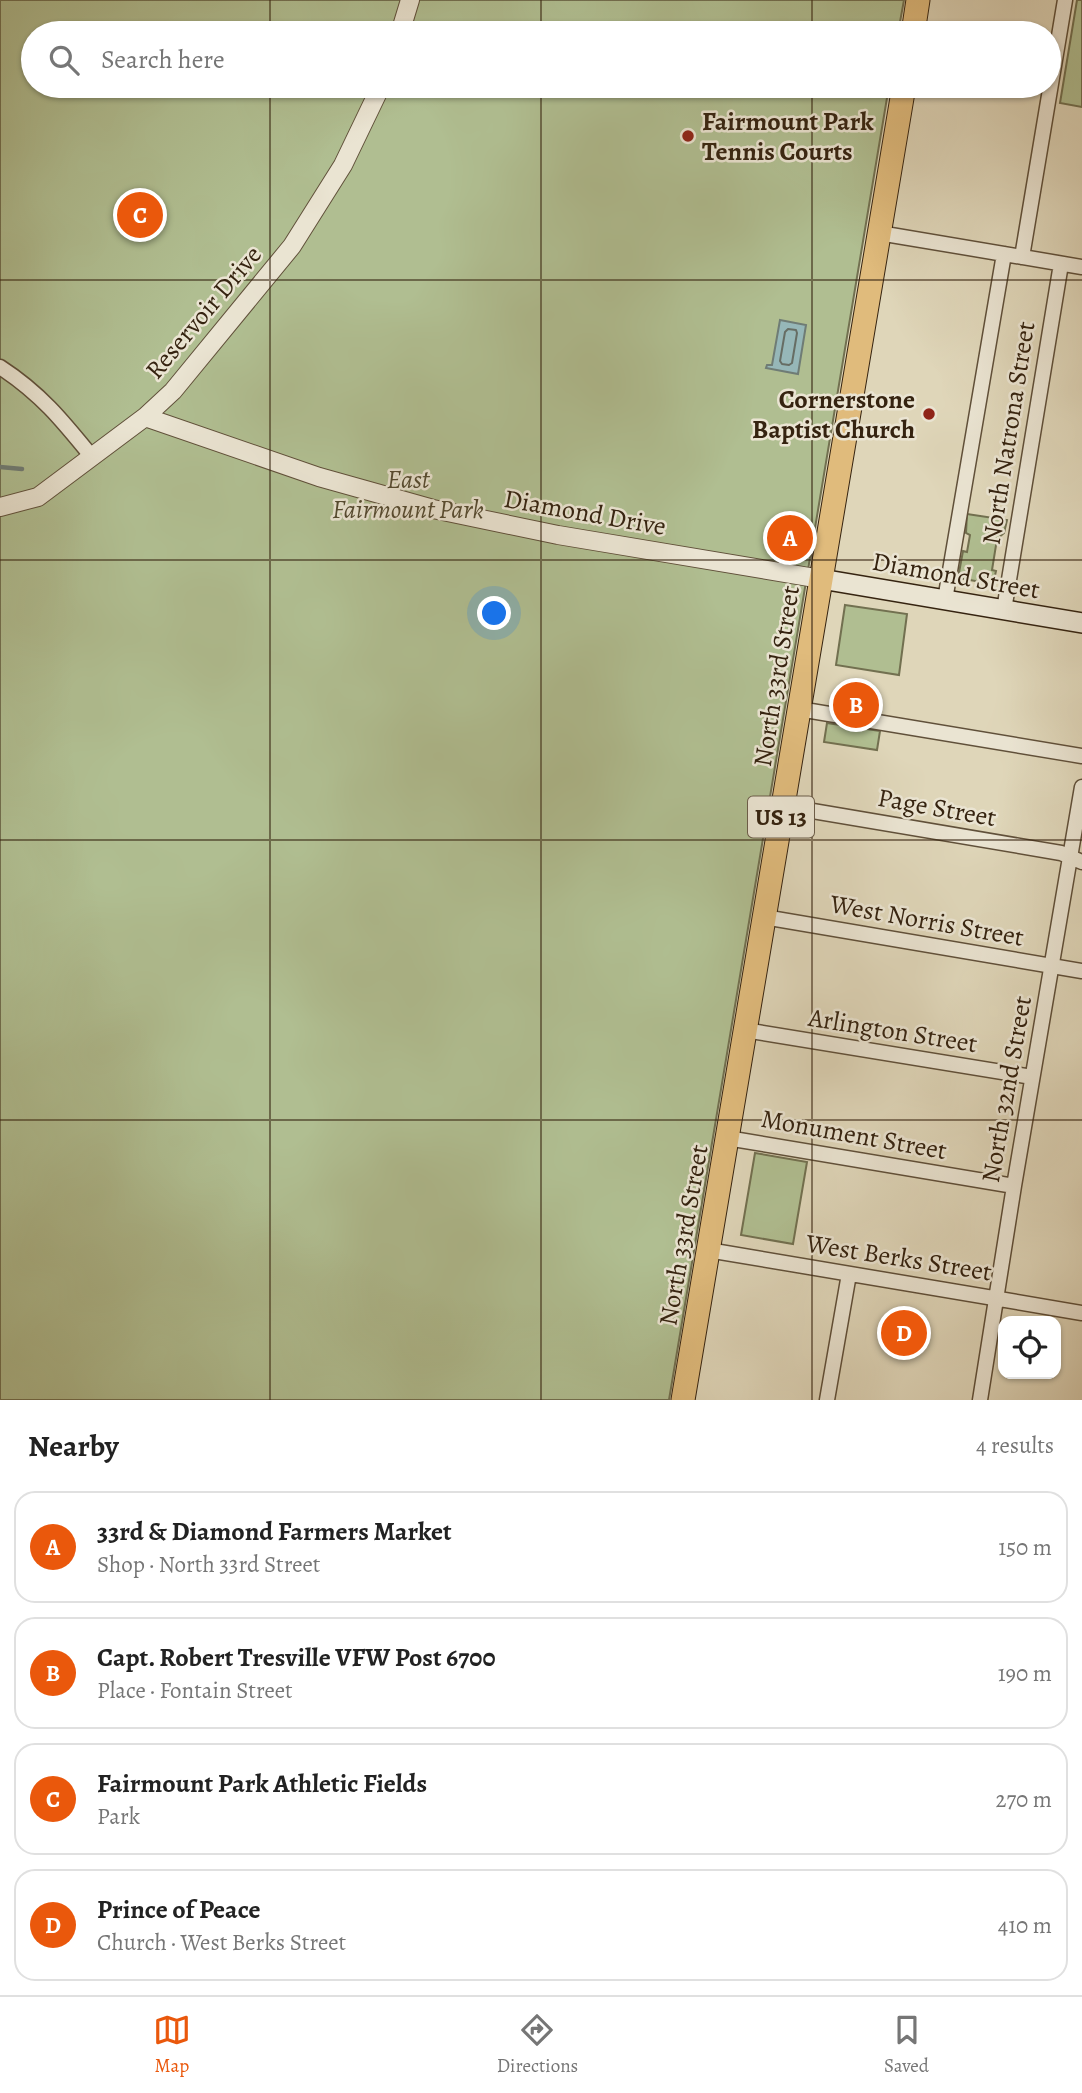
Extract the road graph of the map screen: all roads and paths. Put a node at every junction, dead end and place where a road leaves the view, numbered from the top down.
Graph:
1 (410, 0) edge
2 (918, 0) edge
3 (1065, 0) edge
4 (404, 21) edge
5 (915, 21) edge
6 (1061, 24) edge
7 (375, 98) edge
8 (902, 98) edge
9 (1049, 98) edge
10 (879, 233) junction
11 (1004, 254) junction
12 (1022, 257) junction
13 (1061, 264) junction
14 (1082, 267) edge
15 (0, 367) edge
16 (145, 417) junction
17 (92, 457) junction
18 (0, 507) edge
19 (821, 579) junction
20 (945, 600) junction
21 (1004, 610) junction
22 (1082, 623) edge
23 (799, 709) junction
24 (1082, 756) edge
25 (1082, 787) edge
26 (783, 806) junction
27 (1076, 860) edge
28 (764, 917) junction
29 (1052, 966) junction
30 (1082, 971) edge
31 (745, 1030) junction
32 (1032, 1077) junction
33 (727, 1138) junction
34 (1014, 1186) junction
35 (708, 1250) junction
36 (849, 1274) junction
37 (997, 1298) junction
38 (1082, 1313) edge
39 (683, 1400) edge
40 (827, 1400) edge
41 (980, 1400) edge

1 - 4 street
2 - 5 main road
3 - 6 street
7 - 16 street, Reservoir Drive
8 - 10 main road, North 33rd Street / US 13
9 - 12 street
10 - 11 street
10 - 19 main road, North 33rd Street / US 13
11 - 12 street
11 - 20 street
12 - 13 street
13 - 14 street
13 - 21 street, North Natrona Street
15 - 17 street
16 - 17 street, Reservoir Drive
16 - 19 street, Diamond Drive
17 - 18 street, Reservoir Drive
19 - 20 main road, Diamond Street
19 - 23 main road, North 33rd Street / US 13
20 - 21 main road, Diamond Street
21 - 22 main road, Diamond Street
23 - 24 street
23 - 26 main road, North 33rd Street / US 13
25 - 27 street, North 32nd Street
26 - 27 street, Page Street
26 - 28 main road, North 33rd Street / US 13
27 - 29 street, North 32nd Street
28 - 29 street, West Norris Street
28 - 31 main road, North 33rd Street / US 13
29 - 30 street, West Norris Street
29 - 32 street, North 32nd Street
31 - 32 street, Arlington Street
31 - 33 main road, North 33rd Street / US 13
32 - 34 street, North 32nd Street
33 - 34 street, Monument Street
33 - 35 main road, North 33rd Street / US 13
34 - 37 street, North 32nd Street
35 - 36 street, West Berks Street
35 - 39 main road, North 33rd Street / US 13
36 - 37 street, West Berks Street
36 - 40 street
37 - 38 street, West Berks Street
37 - 41 street, North 32nd Street

